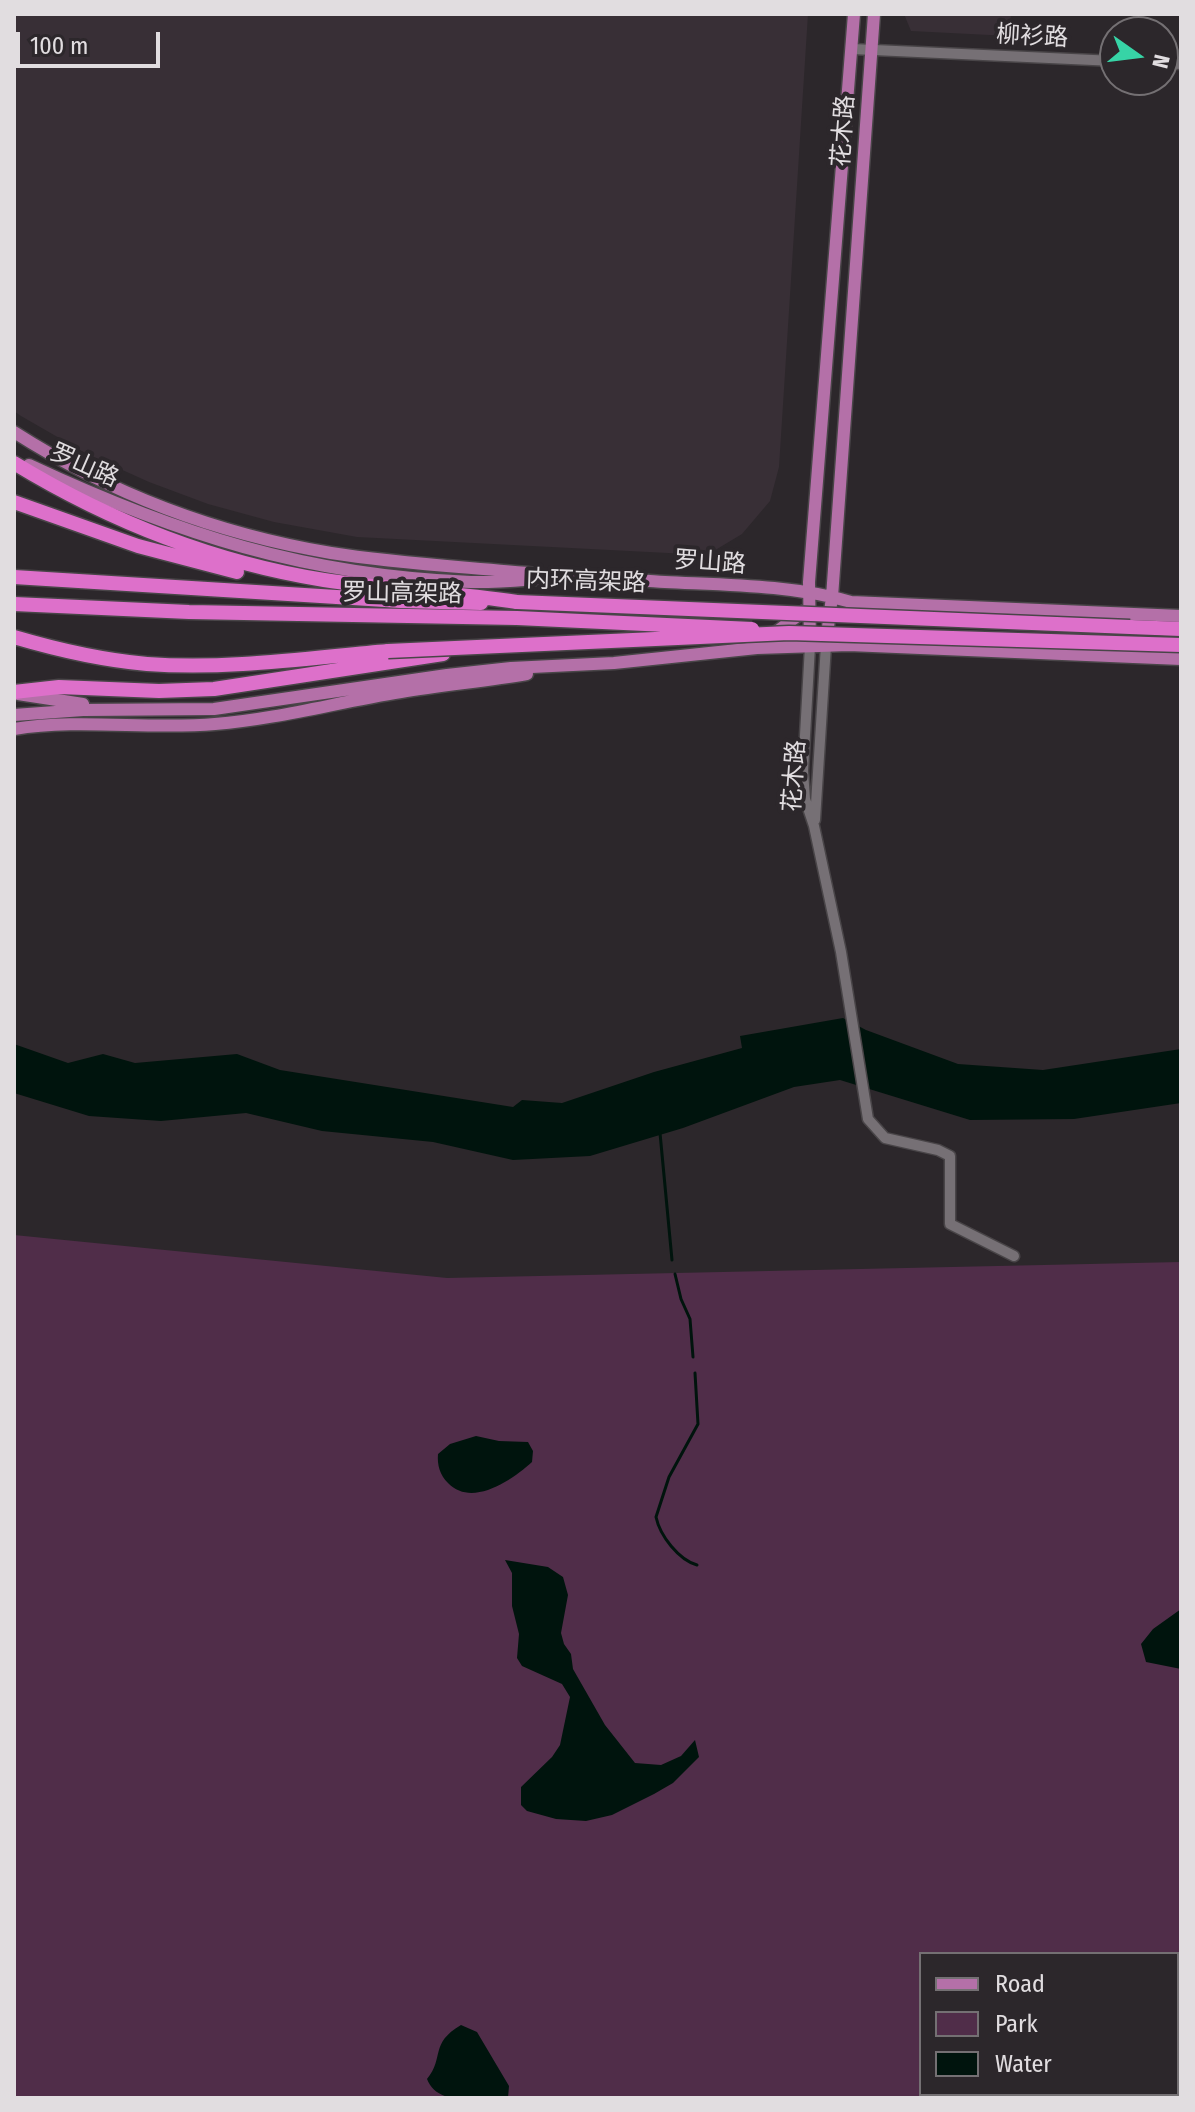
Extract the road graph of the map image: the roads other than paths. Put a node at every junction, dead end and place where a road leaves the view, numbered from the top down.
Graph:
1 (854, 14) edge
2 (874, 14) edge
3 (852, 49) junction
4 (872, 50) junction
5 (1099, 60) edge
6 (14, 432) edge
7 (14, 460) edge
8 (14, 502) edge
9 (14, 577) edge
10 (569, 577) junction
11 (832, 597) junction
12 (346, 598) junction
13 (810, 600) junction
14 (517, 602) junction
15 (14, 604) edge
16 (1181, 616) edge
17 (1181, 629) edge
18 (789, 633) junction
19 (14, 637) edge
20 (515, 645) junction
21 (826, 645) junction
22 (1181, 645) edge
23 (810, 646) junction
24 (757, 648) junction
25 (1181, 659) edge
26 (570, 666) junction
27 (14, 693) edge
28 (150, 710) junction
29 (14, 715) edge
30 (14, 729) edge
31 (814, 826) junction
32 (1014, 1256) dead end

1 - 3 main road, 花木路
2 - 4 main road, 花木路
3 - 4 street, 柳衫路
3 - 13 main road, 花木路
4 - 5 street, 柳衫路
4 - 11 main road, 花木路
6 - 10 main road
7 - 10 main road, 罗山路
7 - 14 highway, 内环高架路
8 - 12 highway
9 - 12 highway, 罗山高架路
10 - 13 main road, 罗山路
11 - 13 main road, 罗山路
11 - 16 main road, 罗山路
11 - 21 main road, 花木路
12 - 14 highway, 罗山高架路
13 - 23 main road, 花木路
13 - 24 main road
14 - 17 highway, 内环高架路, bridge
15 - 18 highway, 罗山高架路, bridge
18 - 20 highway, bridge
18 - 22 highway, bridge
19 - 20 highway, bridge
20 - 27 highway, bridge
21 - 23 main road
21 - 25 main road
21 - 31 street, 花木路
23 - 24 main road
23 - 31 street, 花木路
24 - 26 main road
26 - 28 main road
26 - 30 main road
27 - 28 main road
28 - 29 main road
31 - 32 street

